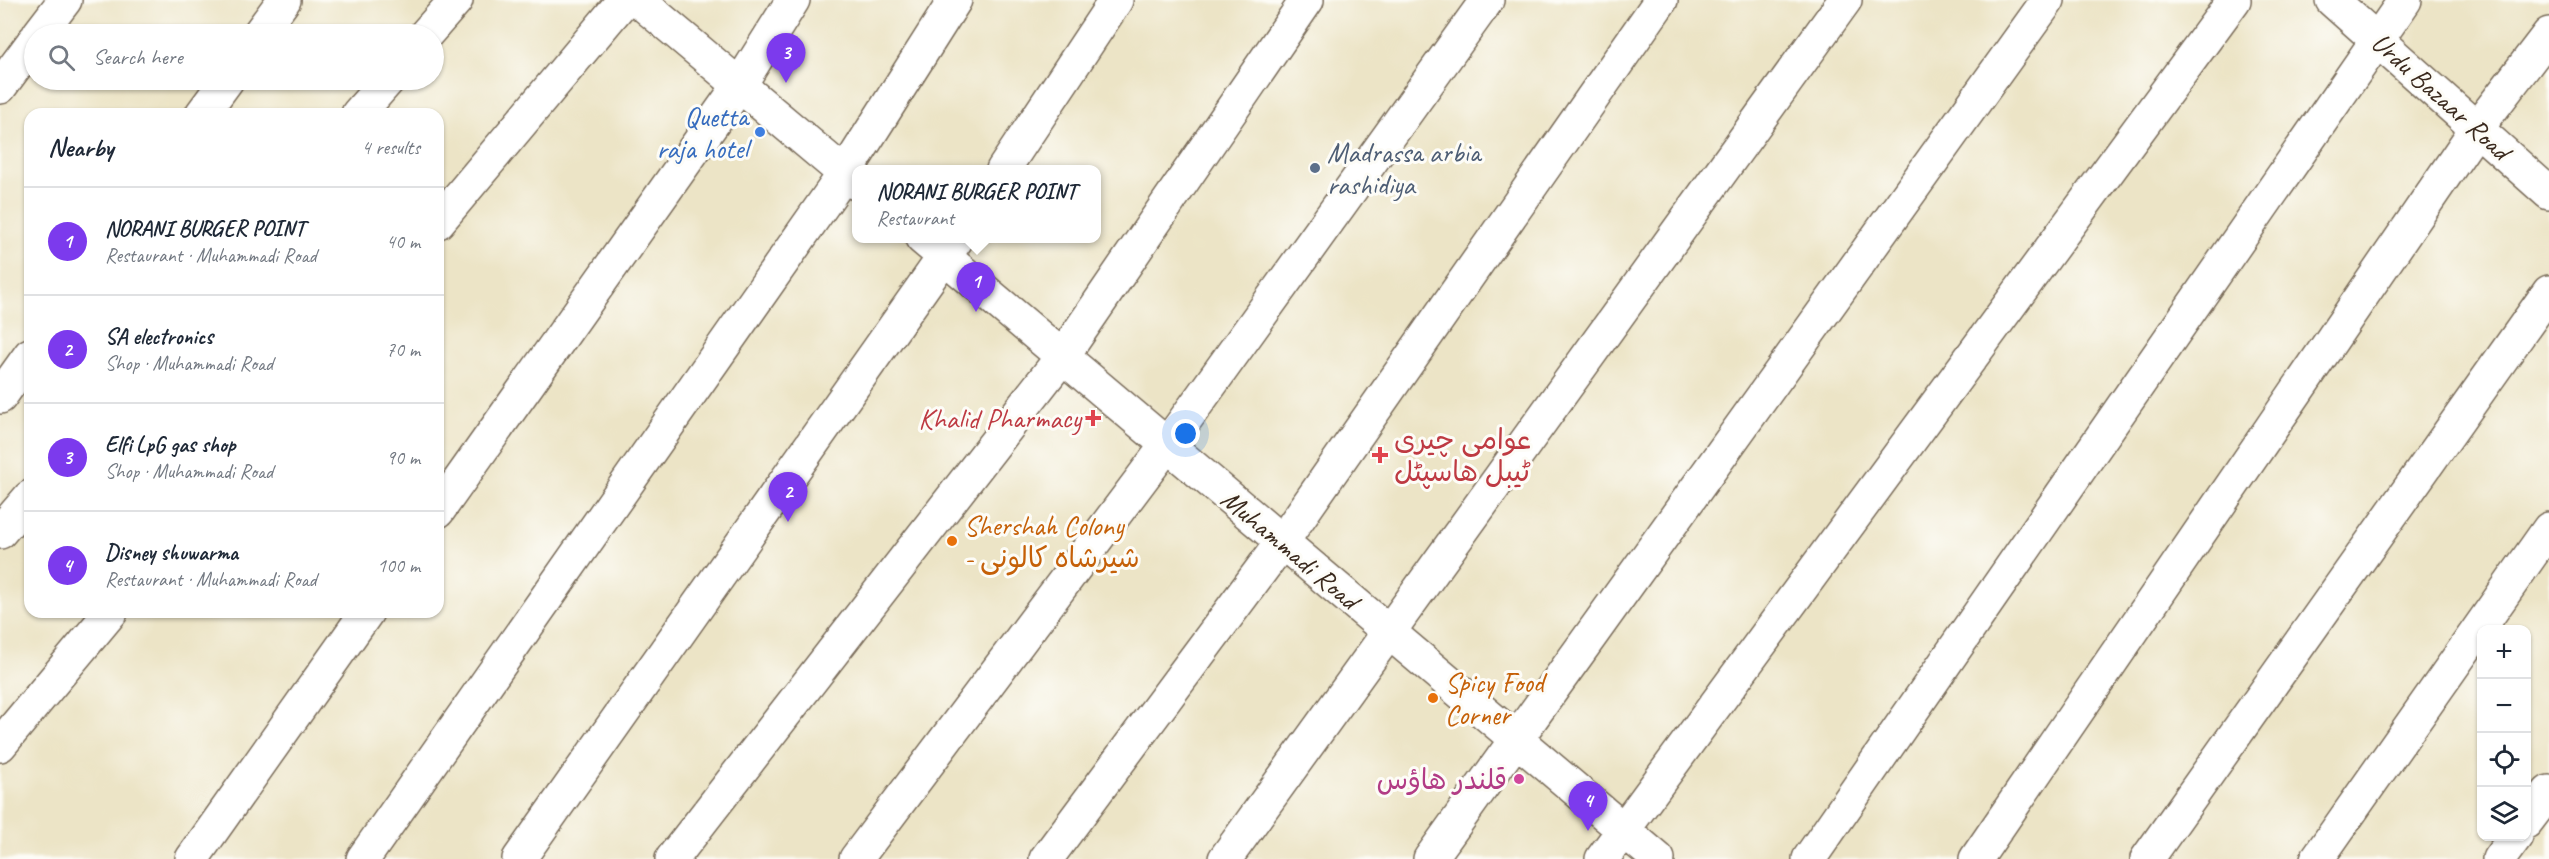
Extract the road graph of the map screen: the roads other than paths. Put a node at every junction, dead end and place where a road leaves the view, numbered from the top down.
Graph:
1 (65, 0) edge
2 (284, 0) edge
3 (456, 0) edge
4 (624, 0) edge
5 (638, 0) edge
6 (793, 0) edge
7 (956, 0) edge
8 (1116, 0) edge
9 (1307, 0) edge
10 (1487, 0) edge
11 (1661, 0) edge
12 (1845, 0) edge
13 (2048, 0) edge
14 (2234, 0) edge
15 (2332, 0) edge
16 (2405, 0) edge
17 (47, 24) edge
18 (266, 24) edge
19 (435, 24) edge
20 (2549, 34) edge
21 (2377, 39) junction
22 (24, 55) edge
23 (739, 86) junction
24 (0, 87) edge
25 (220, 90) edge
26 (379, 90) edge
27 (206, 108) edge
28 (363, 108) edge
29 (2477, 128) junction
30 (858, 165) edge
31 (1006, 165) edge
32 (850, 178) edge
33 (2549, 193) edge
34 (444, 215) edge
35 (941, 245) edge
36 (2549, 292) edge
37 (1062, 357) junction
38 (24, 364) edge
39 (0, 398) edge
40 (1167, 445) junction
41 (444, 503) edge
42 (24, 504) edge
43 (2549, 529) edge
44 (0, 532) edge
45 (1282, 542) junction
46 (106, 618) edge
47 (363, 618) edge
48 (1390, 633) junction
49 (1518, 740) junction
50 (0, 745) edge
51 (2549, 792) edge
52 (2531, 815) edge
53 (1624, 830) junction
54 (2513, 841) edge
55 (192, 859) edge
56 (363, 859) edge
57 (519, 859) edge
58 (672, 859) edge
59 (856, 859) edge
60 (1046, 859) edge
61 (1225, 859) edge
62 (1430, 859) edge
63 (1602, 859) edge
64 (1658, 859) edge
65 (1809, 859) edge
66 (1976, 859) edge
67 (2147, 859) edge
68 (2317, 859) edge
69 (2499, 859) edge

1 - 17 street
2 - 18 street
3 - 19 street
4 - 34 street
5 - 23 street
6 - 23 street
7 - 30 street
8 - 31 street
9 - 37 street
10 - 40 street
11 - 45 street
12 - 48 street
13 - 49 street
14 - 53 street
15 - 21 street, Urdu Bazaar Road
16 - 21 street
20 - 29 street
21 - 29 street, Urdu Bazaar Road
21 - 65 street
22 - 24 street
23 - 32 street
23 - 41 street
25 - 27 street
26 - 28 street
29 - 33 street, Urdu Bazaar Road
29 - 66 street
32 - 56 street
35 - 37 street, Muhammadi Road
35 - 57 street
36 - 67 street
37 - 40 street, Muhammadi Road
37 - 58 street
38 - 39 street
40 - 45 street, Muhammadi Road
40 - 59 street
42 - 44 street
43 - 68 street
45 - 48 street, Muhammadi Road
45 - 60 street
46 - 50 street
47 - 55 street
48 - 49 street, Muhammadi Road
48 - 61 street
49 - 53 street, Muhammadi Road
49 - 62 street
51 - 52 street
53 - 63 street
53 - 64 street, Muhammadi Road
54 - 69 street

